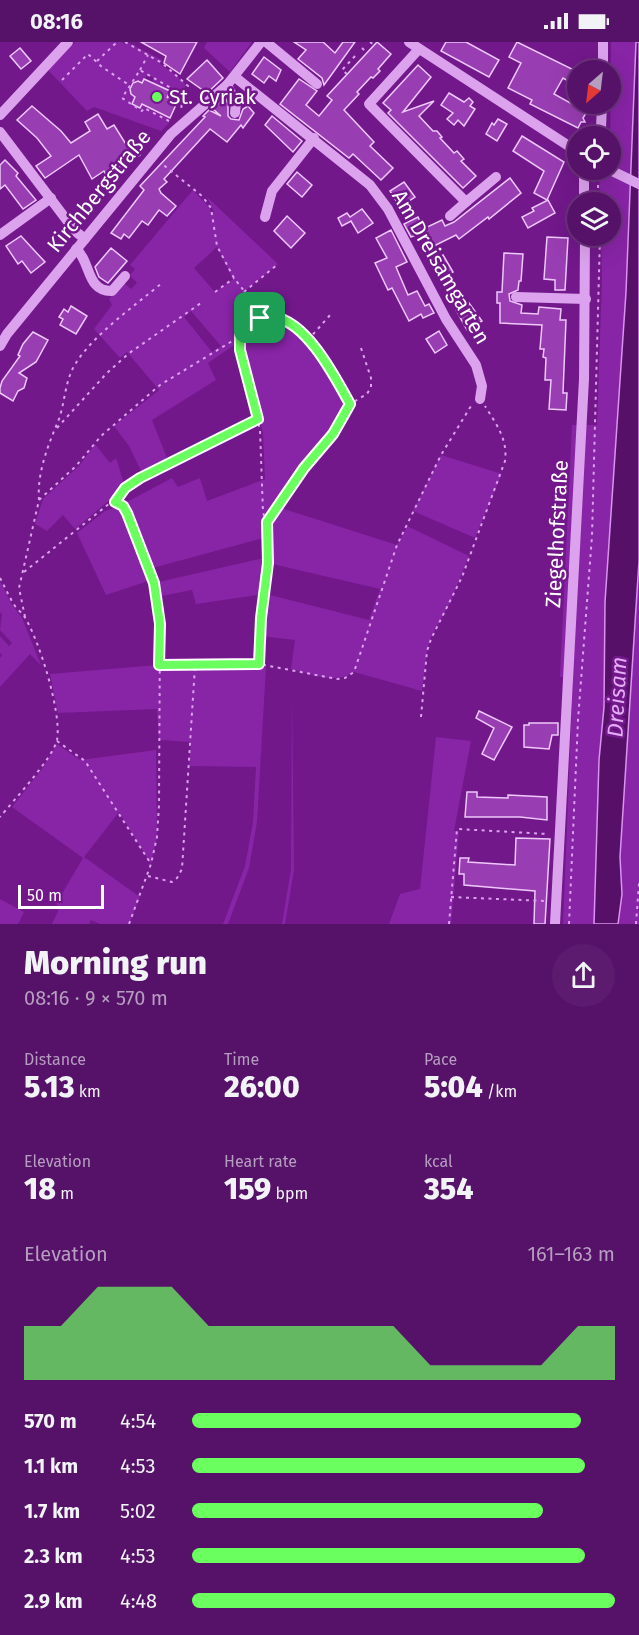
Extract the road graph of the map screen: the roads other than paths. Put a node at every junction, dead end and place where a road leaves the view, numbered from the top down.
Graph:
1 (68, 42) edge
2 (261, 42) edge
3 (266, 42) edge
4 (409, 42) edge
5 (603, 42) edge
6 (419, 49) junction
7 (603, 60) edge
8 (231, 81) junction
9 (317, 84) dead end
10 (235, 113) dead end
11 (0, 115) edge
12 (0, 132) edge
13 (314, 138) junction
14 (567, 145) edge
15 (621, 175) edge
16 (496, 177) dead end
17 (639, 184) edge
18 (51, 198) junction
19 (466, 202) junction
20 (450, 216) dead end
21 (265, 217) dead end
22 (0, 235) edge
23 (85, 239) junction
24 (585, 246) edge
25 (76, 249) junction
26 (124, 276) dead end
27 (516, 297) dead end
28 (586, 300) junction
29 (0, 346) edge
30 (480, 399) road end
31 (555, 924) edge

1 - 11 street
2 - 8 street, Kirchbergstraße
3 - 9 street
4 - 6 street
5 - 7 street
6 - 14 street
6 - 19 street
8 - 10 street
8 - 13 street, Am Dreisamgarten
8 - 23 street, Kirchbergstraße
12 - 18 street
13 - 21 street
13 - 30 street, Am Dreisamgarten
15 - 17 street
16 - 19 street
18 - 22 street
18 - 23 street
19 - 20 street
23 - 25 street, Kirchbergstraße
24 - 28 street, Ziegelhofstraße
25 - 26 street
25 - 29 street, Kirchbergstraße
27 - 28 street
28 - 31 street, Ziegelhofstraße

